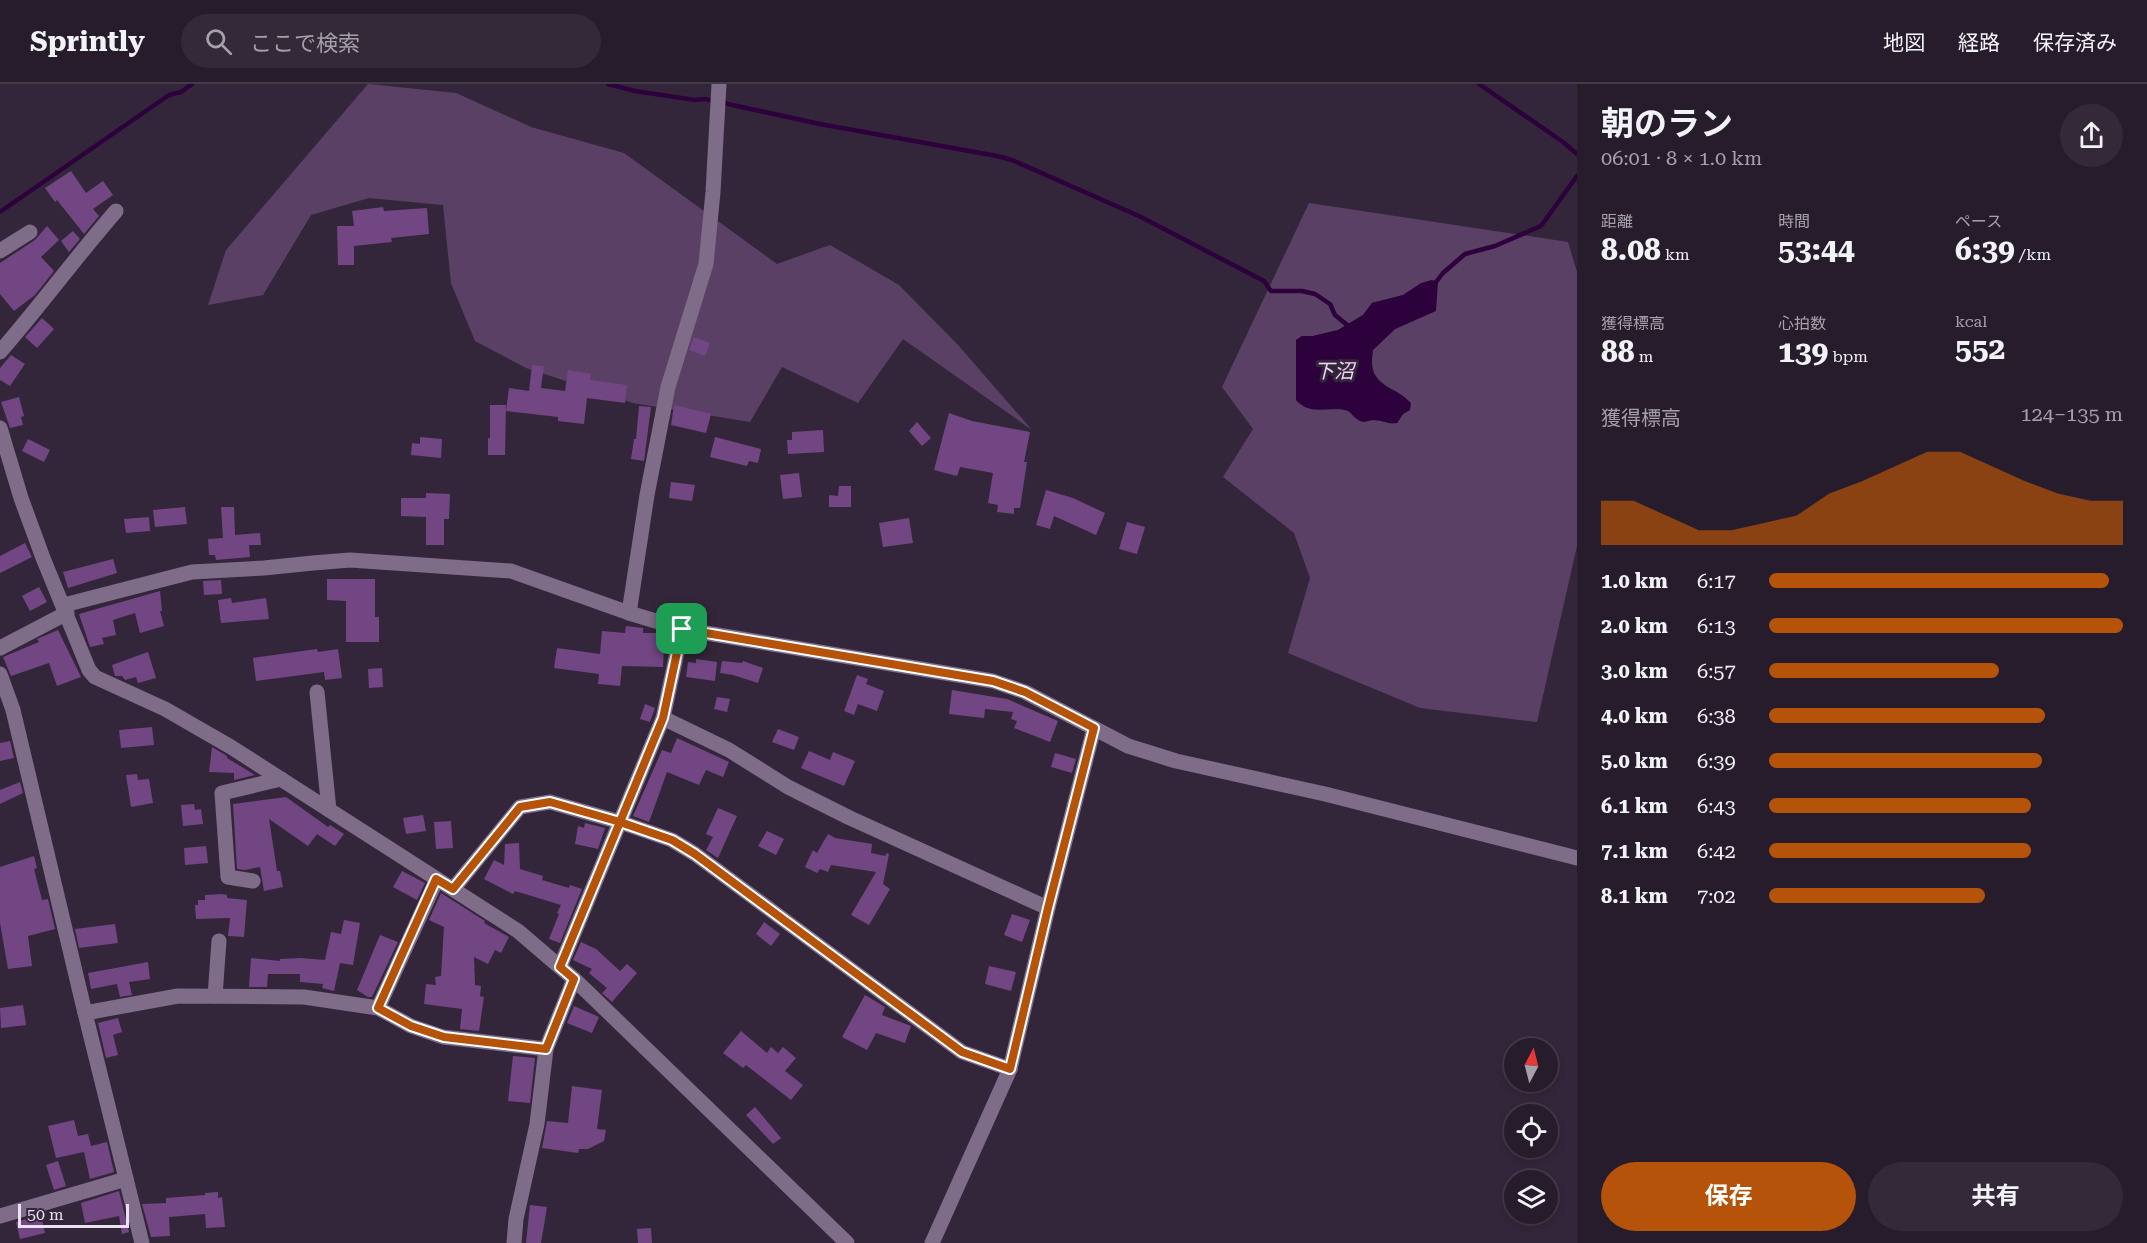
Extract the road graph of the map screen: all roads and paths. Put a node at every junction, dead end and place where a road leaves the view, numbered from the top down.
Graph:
1 (719, 84) edge
2 (116, 211) dead end
3 (30, 232) dead end
4 (0, 251) edge
5 (0, 352) edge
6 (0, 428) edge
7 (65, 609) junction
8 (629, 613) junction
9 (682, 629) junction
10 (0, 648) edge
11 (0, 674) edge
12 (317, 692) dead end
13 (663, 718) junction
14 (1094, 728) junction
15 (281, 779) junction
16 (329, 810) junction
17 (620, 822) junction
18 (1577, 858) edge
19 (436, 879) junction
20 (253, 881) dead end
21 (453, 889) junction
22 (1048, 908) junction
23 (219, 941) dead end
24 (560, 967) junction
25 (574, 979) junction
26 (215, 996) junction
27 (378, 1008) junction
28 (85, 1013) junction
29 (546, 1049) junction
30 (1010, 1069) junction
31 (126, 1179) junction
32 (0, 1216) edge
33 (142, 1243) edge
34 (514, 1243) edge
35 (847, 1243) edge
36 (932, 1243) edge

1 - 8 street
2 - 5 street
3 - 4 street
6 - 7 street
7 - 8 street
7 - 10 street
7 - 15 street
8 - 9 street
9 - 13 street
9 - 14 street
11 - 28 street
12 - 16 street
13 - 17 street
13 - 22 street
14 - 18 street
14 - 22 street
15 - 16 street
15 - 20 street
16 - 19 street
17 - 21 street
17 - 24 street
17 - 30 street
19 - 21 street
19 - 27 street
21 - 24 street
22 - 30 street
23 - 26 street
24 - 25 street
25 - 29 street
25 - 35 street
26 - 27 street
26 - 28 street
27 - 29 street
28 - 31 street
29 - 34 street
30 - 36 street
31 - 32 street
31 - 33 street

